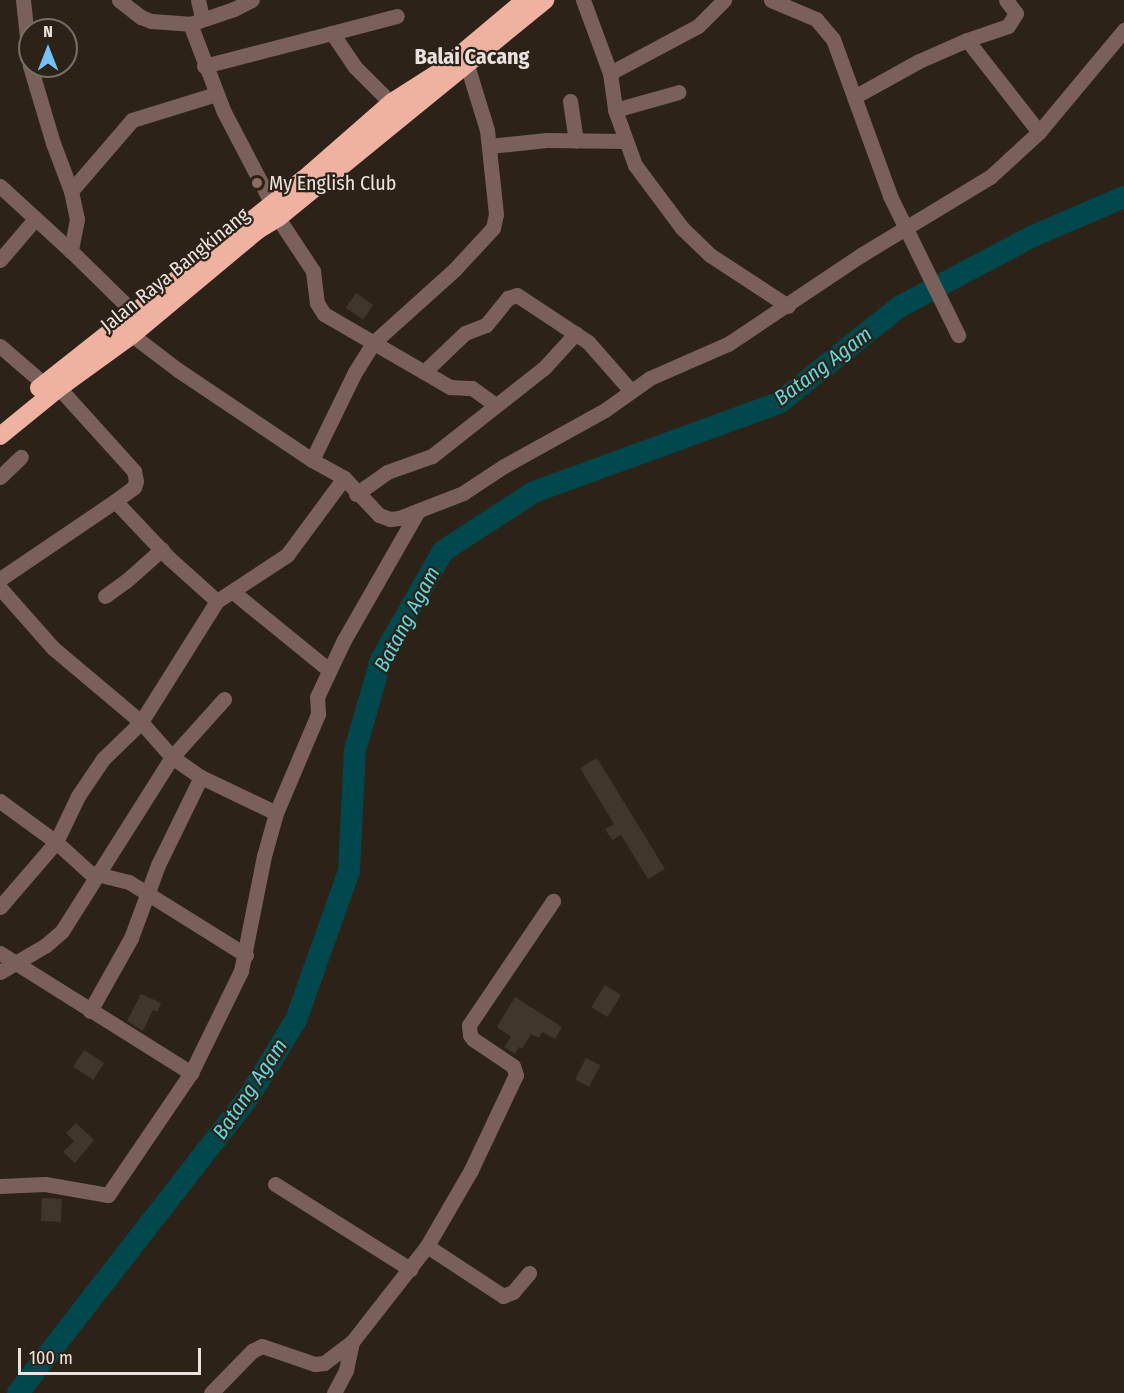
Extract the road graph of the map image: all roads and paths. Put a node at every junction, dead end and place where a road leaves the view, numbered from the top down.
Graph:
1 (23, 0) edge
2 (119, 0) edge
3 (198, 0) edge
4 (252, 0) edge
5 (525, 0) edge
6 (545, 0) edge
7 (583, 0) edge
8 (724, 0) edge
9 (771, 0) edge
10 (1006, 0) edge
11 (397, 16) dead end
12 (25, 18) edge
13 (196, 21) junction
14 (1124, 30) edge
15 (332, 33) junction
16 (967, 40) junction
17 (467, 65) junction
18 (204, 66) junction
19 (610, 73) junction
20 (442, 77) junction
21 (34, 78) edge
22 (680, 92) dead end
23 (216, 94) junction
24 (854, 97) junction
25 (570, 101) dead end
26 (392, 102) junction
27 (615, 110) junction
28 (404, 117) junction
29 (1039, 132) junction
30 (576, 141) junction
31 (625, 141) junction
32 (489, 146) junction
33 (0, 186) edge
34 (71, 190) junction
35 (275, 211) junction
36 (34, 219) junction
37 (902, 220) junction
38 (71, 251) junction
39 (0, 260) edge
40 (788, 306) junction
41 (134, 313) junction
42 (576, 333) junction
43 (132, 335) junction
44 (958, 335) dead end
45 (375, 342) junction
46 (0, 346) edge
47 (424, 372) junction
48 (625, 383) junction
49 (51, 386) junction
50 (495, 405) junction
51 (0, 420) edge
52 (0, 436) edge
53 (21, 457) dead end
54 (312, 460) junction
55 (0, 477) edge
56 (344, 478) junction
57 (356, 494) junction
58 (115, 501) junction
59 (418, 511) junction
60 (162, 549) junction
61 (0, 579) edge
62 (0, 588) edge
63 (233, 592) junction
64 (105, 596) dead end
65 (216, 601) junction
66 (327, 674) junction
67 (224, 699) dead end
68 (141, 722) junction
69 (172, 757) junction
70 (201, 777) junction
71 (0, 801) edge
72 (272, 811) junction
73 (56, 842) junction
74 (97, 875) junction
75 (148, 892) junction
76 (553, 901) dead end
77 (0, 907) edge
78 (237, 949) junction
79 (0, 953) edge
80 (14, 963) junction
81 (0, 972) edge
82 (90, 1011) junction
83 (192, 1073) junction
84 (275, 1184) dead end
85 (0, 1186) edge
86 (427, 1246) junction
87 (410, 1269) junction
88 (529, 1273) dead end
89 (352, 1342) junction
90 (211, 1393) edge
91 (334, 1393) edge

1 - 12 street
2 - 13 street
3 - 13 street
4 - 13 street
5 - 20 highway, Jalan Raya Bangkinang
6 - 17 highway, Jalan Raya Bangkinang
7 - 19 street
8 - 19 street
9 - 24 street
10 - 16 street
11 - 15 street
13 - 18 street
14 - 29 street
15 - 18 street
15 - 26 street
16 - 24 street
16 - 29 street
17 - 20 highway, Jalan Raya Bangkinang
17 - 32 street
18 - 23 street
19 - 27 street
20 - 26 highway, Jalan Raya Bangkinang
20 - 28 highway, Jalan Raya Bangkinang
21 - 34 street
22 - 27 street
23 - 34 street
23 - 35 street
24 - 37 street
25 - 30 street
26 - 28 street
26 - 35 highway, Jalan Raya Bangkinang
27 - 31 street
28 - 35 highway, Jalan Raya Bangkinang
29 - 37 street
30 - 31 street
30 - 32 street
31 - 40 street
32 - 45 street
33 - 36 street
34 - 38 street
35 - 41 highway, Jalan Raya Bangkinang
35 - 43 highway, Jalan Raya Bangkinang
35 - 45 street
36 - 38 street
36 - 39 street
37 - 40 street
37 - 44 street
38 - 41 street
40 - 48 street
41 - 49 highway, Jalan Raya Bangkinang
42 - 47 street
42 - 48 street
42 - 50 street
43 - 49 highway, Jalan Raya Bangkinang
43 - 54 street
45 - 47 street
45 - 54 street
46 - 49 street
47 - 50 street
48 - 59 street
49 - 51 highway, Jalan Raya Bangkinang
49 - 52 highway, Jalan Raya Bangkinang
49 - 58 street
50 - 57 street
53 - 55 street
54 - 56 street
56 - 57 street
56 - 63 street
57 - 59 street
58 - 60 street
58 - 61 street
59 - 66 street
60 - 64 street
60 - 65 street
62 - 68 street
63 - 65 street
63 - 66 street
65 - 68 street
66 - 72 street
67 - 69 street
68 - 69 street
68 - 73 street
69 - 70 street
69 - 74 street
70 - 72 street
70 - 75 street
71 - 73 street
72 - 78 street
73 - 74 street
73 - 77 street
74 - 75 street
74 - 80 street
75 - 78 street
75 - 82 street
76 - 86 street
78 - 83 street
79 - 80 street
80 - 81 street
80 - 82 street
82 - 83 street
83 - 85 street
84 - 87 street
86 - 87 street
86 - 88 street
87 - 89 street
89 - 90 street
89 - 91 street

